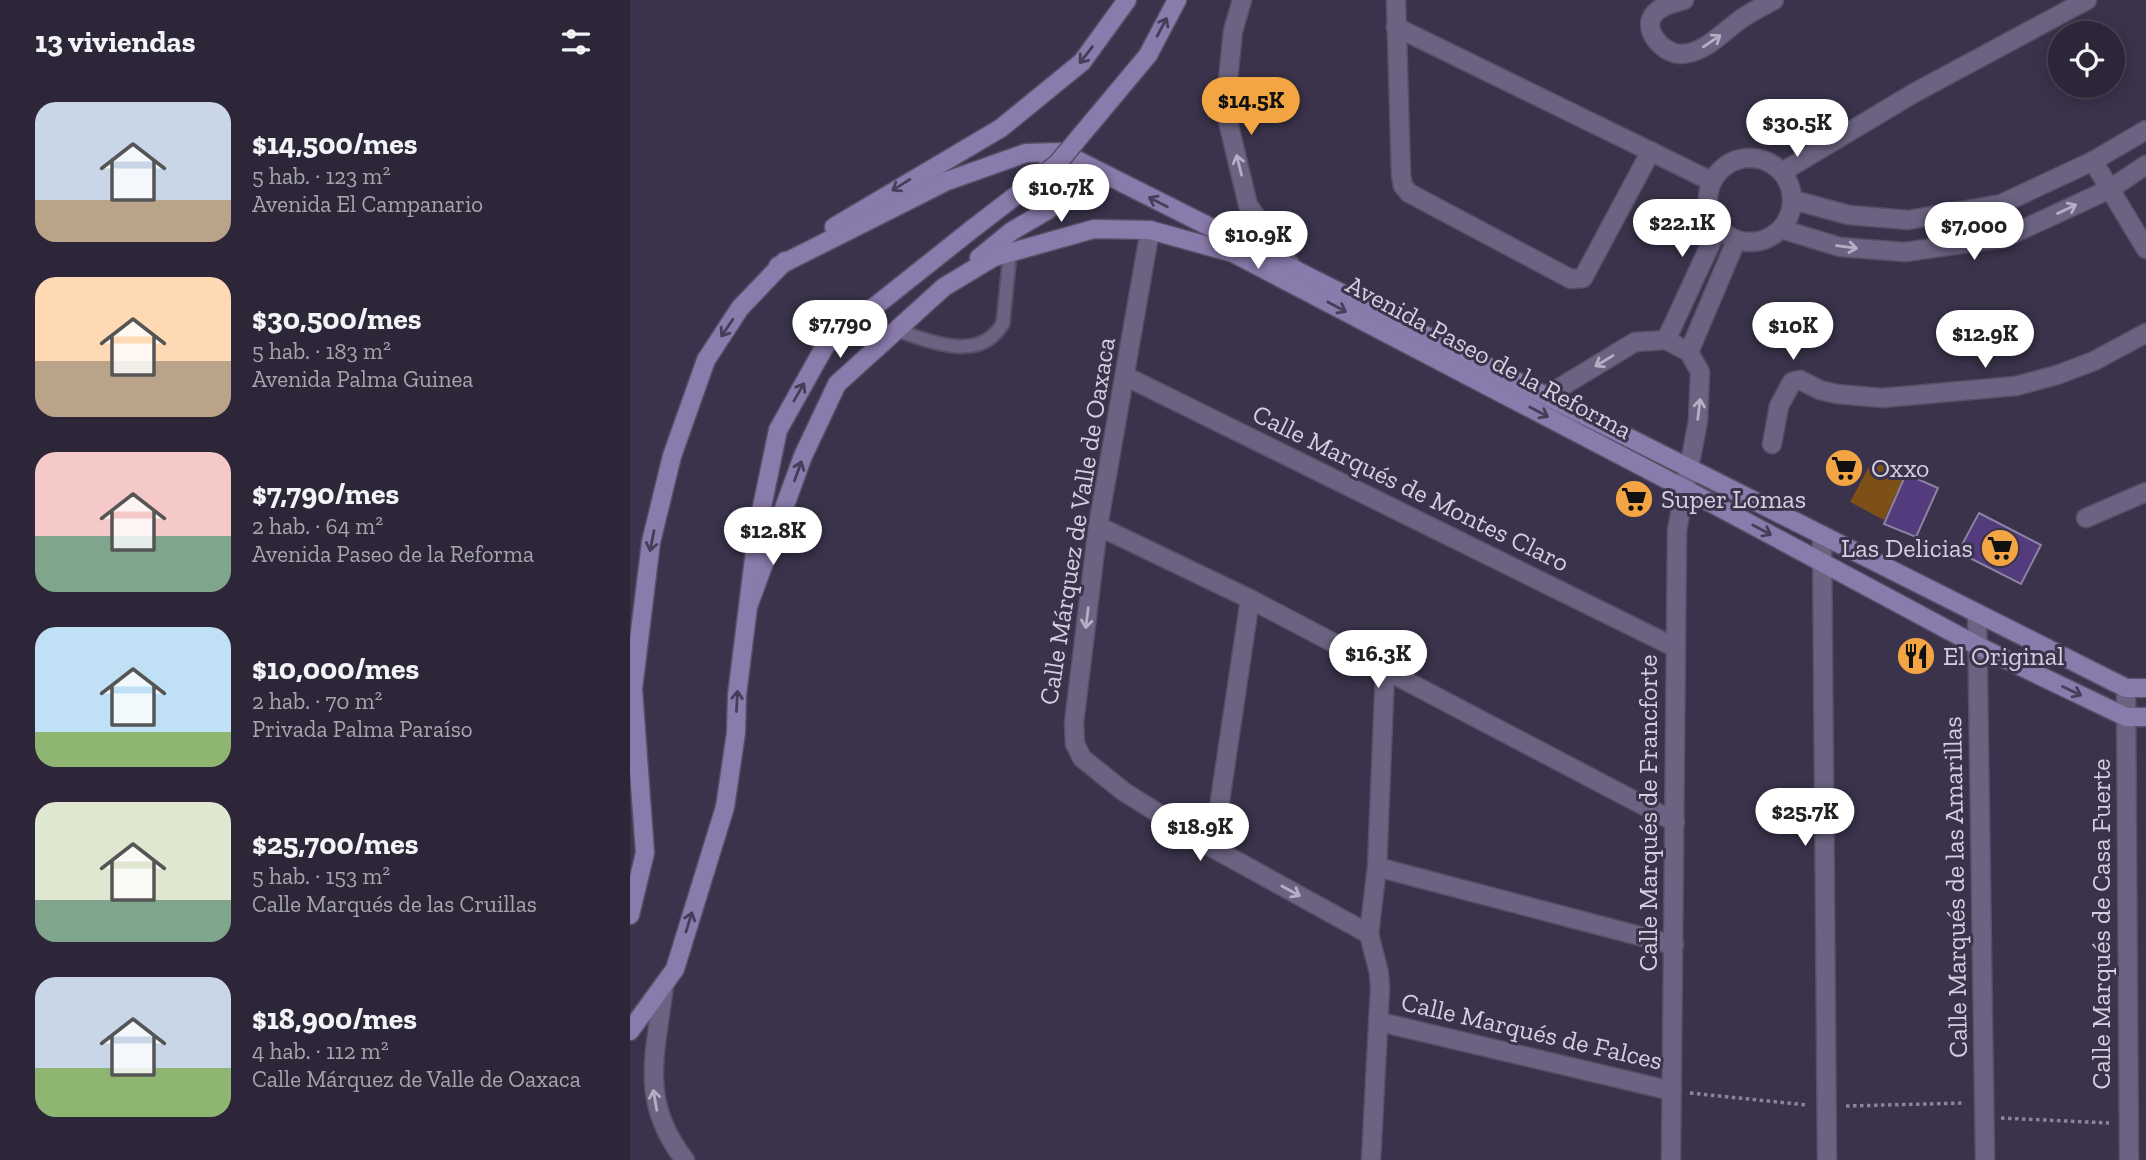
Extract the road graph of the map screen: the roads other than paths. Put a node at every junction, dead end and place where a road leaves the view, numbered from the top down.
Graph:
1 (1126, 0) edge
2 (1177, 0) edge
3 (1242, 0) edge
4 (1396, 0) edge
5 (1684, 0) edge
6 (1774, 0) edge
7 (2087, 0) edge
8 (1396, 27) junction
9 (2146, 130) edge
10 (1651, 151) junction
11 (1026, 153) junction
12 (2093, 161) junction
13 (2146, 165) edge
14 (1782, 172) junction
15 (1711, 181) junction
16 (2110, 189) junction
17 (1793, 200) junction
18 (1717, 228) junction
19 (1781, 229) junction
20 (1150, 230) junction
21 (1736, 241) junction
22 (2146, 249) edge
23 (1010, 253) junction
24 (778, 266) junction
25 (1292, 267) junction
26 (944, 287) junction
27 (896, 330) junction
28 (2146, 333) edge
29 (1666, 340) junction
30 (1689, 352) junction
31 (1125, 376) junction
32 (1546, 396) junction
33 (1772, 444) dead end
34 (1690, 468) junction
35 (1685, 489) junction
36 (2146, 492) edge
37 (2086, 518) dead end
38 (1098, 526) junction
39 (1822, 535) junction
40 (1822, 562) junction
41 (1250, 600) junction
42 (750, 604) junction
43 (1977, 613) junction
44 (1978, 646) junction
45 (1674, 647) junction
46 (1385, 672) junction
47 (2126, 688) junction
48 (2146, 688) edge
49 (2126, 717) junction
50 (2146, 717) edge
51 (1675, 822) junction
52 (1213, 848) junction
53 (1377, 867) junction
54 (630, 915) edge
55 (1369, 934) junction
56 (1674, 945) junction
57 (664, 985) junction
58 (1380, 1021) junction
59 (630, 1031) edge
60 (1672, 1091) junction
61 (685, 1160) edge
62 (1371, 1160) edge
63 (1671, 1160) edge
64 (1827, 1160) edge
65 (1985, 1160) edge
66 (2129, 1160) edge

1 -> 24 street
42 -> 2 street, Avenida Paseo de la Reforma, bridge
25 -> 3 street
4 - 8 street
5 -> 6 street
7 - 14 street
8 - 10 street
8 - 10 street
9 - 12 street
10 - 15 street
11 - 24 street, Avenida Paseo de la Reforma
25 -> 11 street, Avenida Paseo de la Reforma
11 - 26 street
12 - 16 street
12 - 17 street
13 - 16 street
14 - 15 street
14 - 17 street
15 - 18 street
19 -> 16 street
16 - 22 street
17 - 19 street
18 - 21 street
18 - 29 street
19 - 21 street
20 - 23 street, Avenida Paseo de la Reforma
20 - 31 street, Calle Márquez de Valle de Oaxaca
20 -> 35 street, Avenida Paseo de la Reforma
21 - 30 street
23 - 26 street, Avenida Paseo de la Reforma
23 - 27 lane
24 -> 54 street
25 - 32 street, Avenida Paseo de la Reforma
26 - 27 street, Avenida Paseo de la Reforma
42 -> 27 street, Avenida Paseo de la Reforma
28 - 33 street
29 - 30 street
29 -> 32 street
34 -> 30 street, Calle Marqués de Francforte
31 - 38 street, Calle Márquez de Valle de Oaxaca
31 - 45 street, Calle Marqués de Montes Claro
32 - 34 street, Avenida Paseo de la Reforma
34 - 35 street, Calle Marqués de Francforte
34 - 39 street, Avenida Paseo de la Reforma
35 -> 40 street, Avenida Paseo de la Reforma
35 - 45 street, Calle Marqués de Francforte
36 - 37 street
38 - 41 street
38 -> 52 street, Calle Márquez de Valle de Oaxaca
39 - 40 street
39 - 43 street, Avenida Paseo de la Reforma
40 - 44 street, Avenida Paseo de la Reforma
40 - 64 street
41 - 46 street
41 - 52 street
57 -> 42 street, Avenida Paseo de la Reforma
43 - 44 street, Calle Marqués de las Amarillas
43 - 47 street, Avenida Paseo de la Reforma
44 -> 49 street, Avenida Paseo de la Reforma
44 - 65 street, Calle Marqués de las Amarillas
45 - 51 street, Calle Marqués de Francforte
46 - 51 street
46 - 53 street
47 - 48 street, Avenida Paseo de la Reforma
47 - 49 street, Calle Marqués de Casa Fuerte
49 - 50 street, Avenida Paseo de la Reforma
49 - 66 street, Calle Marqués de Casa Fuerte
51 - 56 street, Calle Marqués de Francforte
52 -> 55 street, Calle Márquez de Valle de Oaxaca
53 - 55 street
53 - 56 street
55 - 58 street
56 - 60 street, Calle Marqués de Francforte
57 - 59 street, Avenida Paseo de la Reforma
61 -> 57 street
58 - 60 street, Calle Marqués de Falces
58 - 62 street
60 - 63 street, Calle Marqués de Francforte

